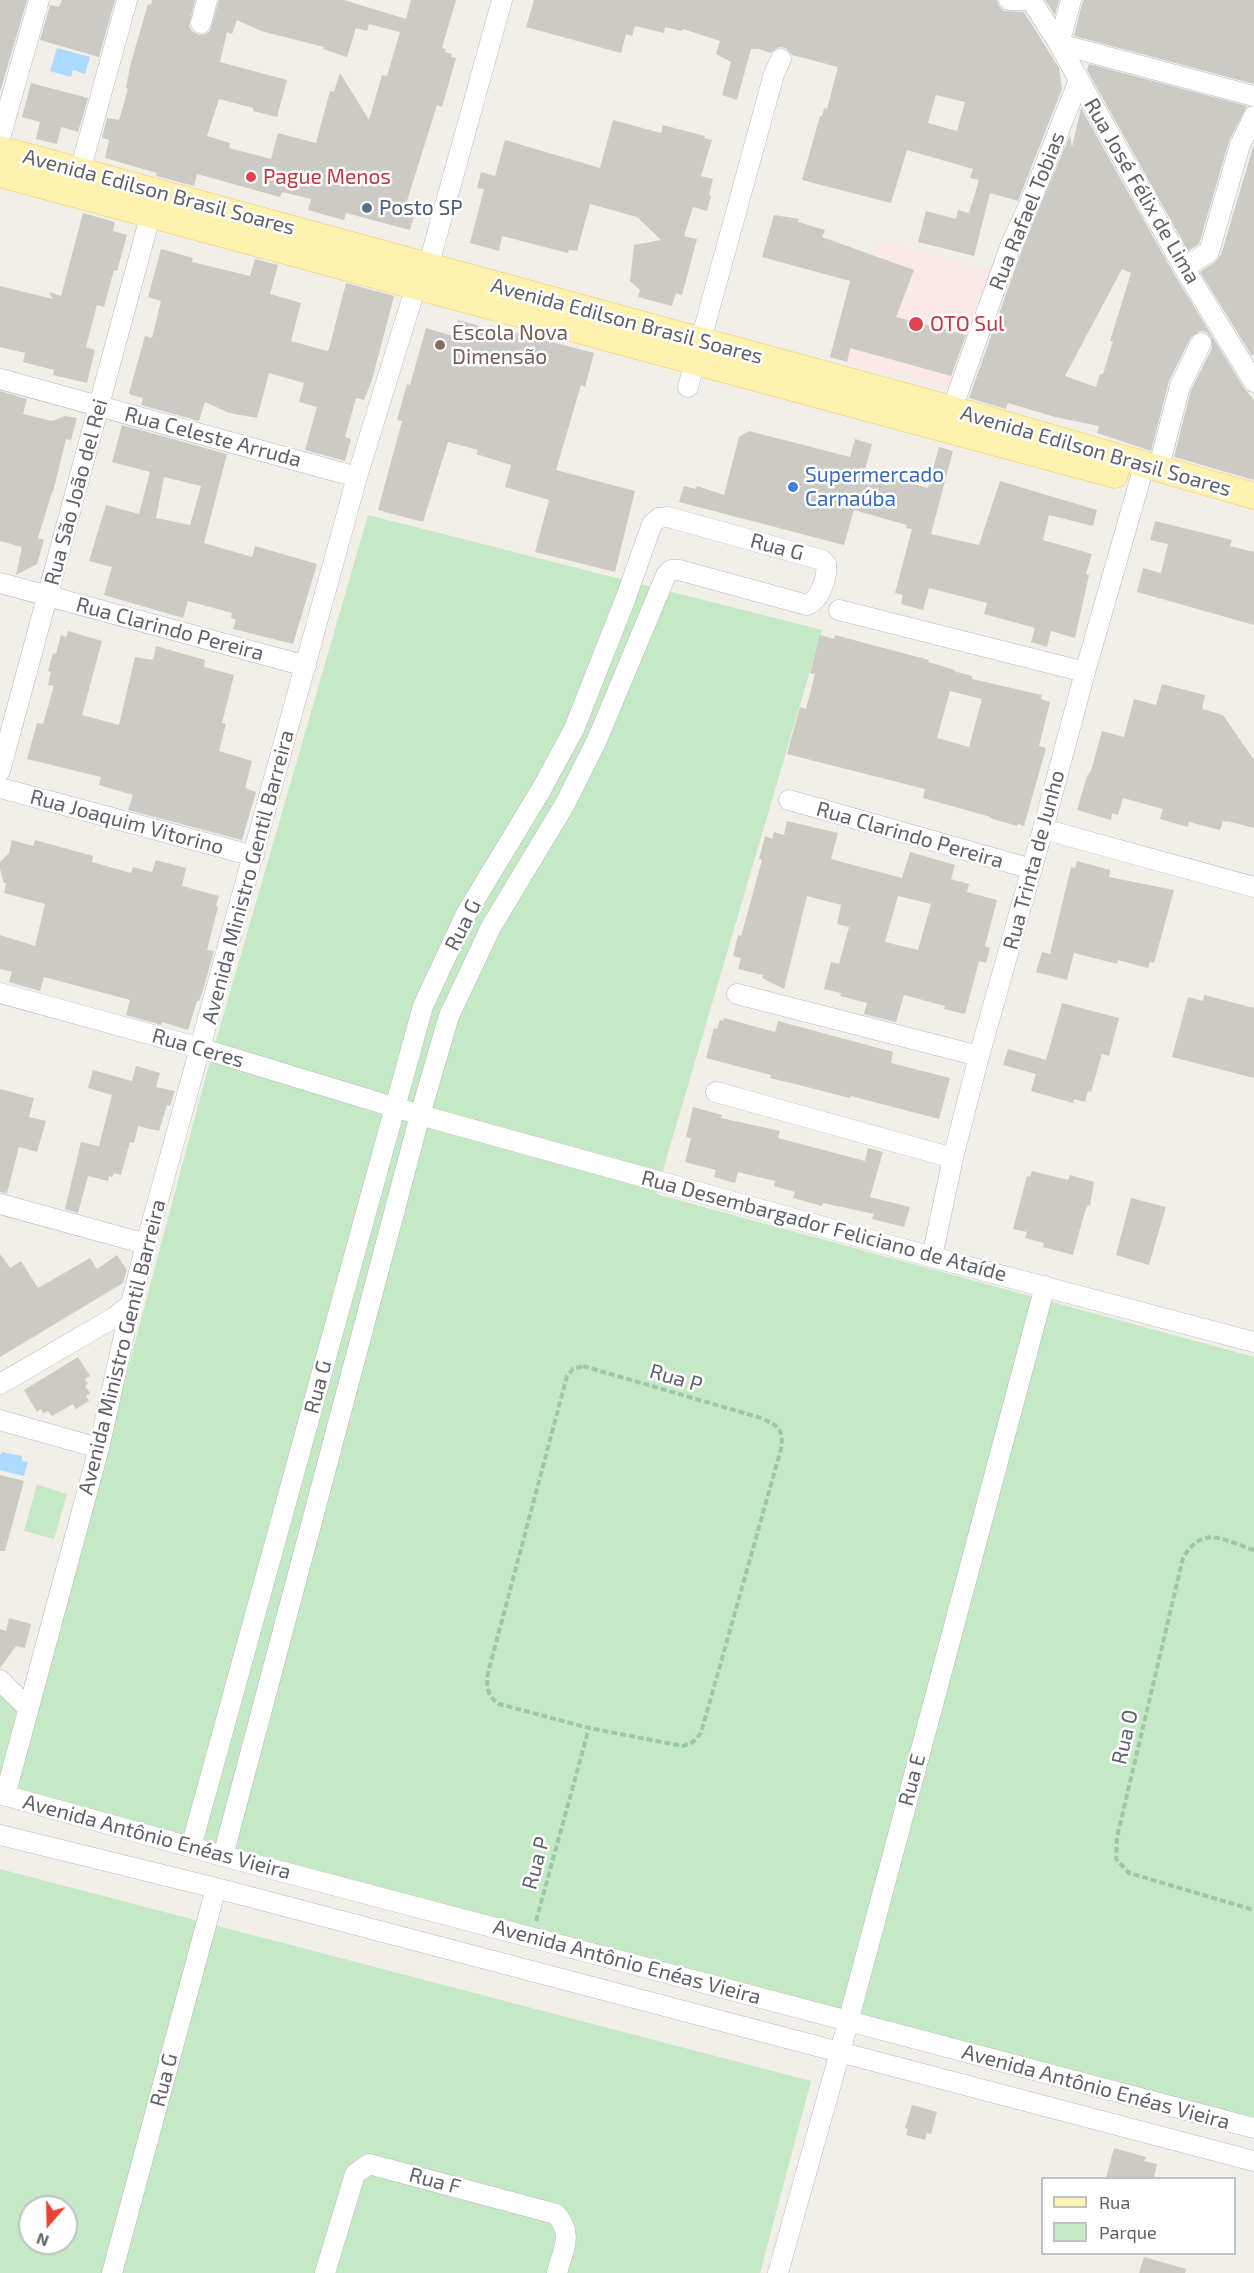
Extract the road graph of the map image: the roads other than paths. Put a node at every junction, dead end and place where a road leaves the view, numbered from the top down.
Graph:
1 (39, 0) edge
2 (127, 0) edge
3 (207, 0) edge
4 (502, 0) edge
5 (1009, 0) edge
6 (1027, 0) edge
7 (1031, 0) edge
8 (1071, 0) edge
9 (201, 23) dead end
10 (1059, 44) junction
11 (781, 59) dead end
12 (1078, 80) junction
13 (1254, 96) edge
14 (1254, 116) edge
15 (0, 138) edge
16 (0, 149) edge
17 (80, 171) junction
18 (0, 174) edge
19 (152, 213) junction
20 (1184, 268) junction
21 (422, 276) junction
22 (1201, 343) dead end
23 (699, 351) junction
24 (0, 379) edge
25 (1254, 382) edge
26 (688, 387) dead end
27 (99, 406) junction
28 (952, 409) junction
29 (1148, 473) junction
30 (357, 477) junction
31 (1254, 496) edge
32 (1254, 512) edge
33 (0, 583) edge
34 (627, 593) junction
35 (49, 596) junction
36 (653, 603) junction
37 (839, 610) dead end
38 (306, 666) junction
39 (1085, 672) junction
40 (0, 771) edge
41 (0, 788) edge
42 (789, 800) dead end
43 (1043, 829) junction
44 (254, 856) junction
45 (1032, 869) junction
46 (1254, 887) edge
47 (0, 993) edge
48 (737, 994) dead end
49 (200, 1048) junction
50 (979, 1056) junction
51 (716, 1092) dead end
52 (395, 1108) junction
53 (420, 1115) junction
54 (954, 1158) junction
55 (0, 1204) edge
56 (146, 1244) junction
57 (932, 1257) junction
58 (1045, 1286) junction
59 (130, 1304) junction
60 (1254, 1342) edge
61 (0, 1384) edge
62 (0, 1420) edge
63 (99, 1448) junction
64 (0, 1680) edge
65 (28, 1708) junction
66 (3, 1795) edge
67 (0, 1834) edge
68 (191, 1847) junction
69 (223, 1856) junction
70 (216, 1888) junction
71 (847, 2022) junction
72 (840, 2052) junction
73 (1254, 2128) edge
74 (1254, 2159) edge
75 (112, 2273) edge
76 (326, 2273) edge
77 (557, 2273) edge
78 (778, 2273) edge

1 - 15 street
2 - 17 street
3 - 9 street
4 - 21 street, Avenida Ministro Gentil Barreira
5 - 6 street
7 - 10 street, Rua José Félix de Lima
8 - 10 street
10 - 12 street, Rua José Félix de Lima
10 - 13 street
11 - 23 street
12 - 20 street, Rua José Félix de Lima
12 - 28 street, Rua Rafael Tobias
14 - 20 street
16 - 17 main road, Avenida Edilson Brasil Soares
17 - 21 main road, Avenida Edilson Brasil Soares
18 - 19 main road, Avenida Edilson Brasil Soares
19 - 21 main road, Avenida Edilson Brasil Soares
19 - 27 street, Rua São João del Rei
20 - 25 street, Rua José Félix de Lima
21 - 23 main road, Avenida Edilson Brasil Soares
21 - 30 street, Avenida Ministro Gentil Barreira
22 - 29 street, Rua Trinta de Junho
23 - 26 street
23 - 28 main road, Avenida Edilson Brasil Soares
23 - 29 main road, Avenida Edilson Brasil Soares
24 - 27 street, Rua Celeste Arruda
27 - 30 street, Rua Celeste Arruda
27 - 35 street, Rua São João del Rei
28 - 29 main road, Avenida Edilson Brasil Soares
29 - 31 main road, Avenida Edilson Brasil Soares
29 - 32 main road, Avenida Edilson Brasil Soares
29 - 39 street, Rua Trinta de Junho
30 - 38 street, Avenida Ministro Gentil Barreira
33 - 35 street, Rua Clarindo Pereira
34 - 36 street
34 - 36 street, Rua G
34 - 52 street, Rua G
35 - 38 street, Rua Clarindo Pereira
35 - 40 street, Rua São João del Rei
36 - 53 street, Rua G
37 - 39 street
38 - 44 street, Avenida Ministro Gentil Barreira
39 - 43 street, Rua Trinta de Junho
41 - 44 street, Rua Joaquim Vitorino
42 - 45 street, Rua Clarindo Pereira
43 - 45 street, Rua Trinta de Junho
43 - 46 street
44 - 49 street, Avenida Ministro Gentil Barreira
45 - 50 street, Rua Trinta de Junho
47 - 49 street, Rua Ceres
48 - 50 street
49 - 52 street, Rua Ceres
49 - 56 street, Avenida Ministro Gentil Barreira
50 - 54 street, Rua Trinta de Junho
51 - 54 street
52 - 53 street, Rua Desembargador Feliciano de Ataíde
52 - 68 street, Rua G
53 - 57 street, Rua Desembargador Feliciano de Ataíde
53 - 69 street, Rua G
54 - 57 street, Rua Trinta de Junho
55 - 56 street
56 - 59 street, Avenida Ministro Gentil Barreira
57 - 58 street, Rua Desembargador Feliciano de Ataíde
58 - 60 street, Rua Desembargador Feliciano de Ataíde
58 - 71 street, Rua E
59 - 61 street
59 - 63 street, Avenida Ministro Gentil Barreira
62 - 63 street
63 - 65 street, Avenida Ministro Gentil Barreira
64 - 65 street
65 - 66 street, Avenida Ministro Gentil Barreira
66 - 68 street, Avenida Antônio Enéas Vieira
67 - 70 street, Avenida Antônio Enéas Vieira
68 - 69 street, Avenida Antônio Enéas Vieira
69 - 71 street, Avenida Antônio Enéas Vieira
70 - 72 street, Avenida Antônio Enéas Vieira
70 - 75 street, Rua G
71 - 72 street, Rua E
71 - 73 street, Avenida Antônio Enéas Vieira
72 - 74 street, Avenida Antônio Enéas Vieira
72 - 78 street, Rua E
76 - 77 street, Rua F

